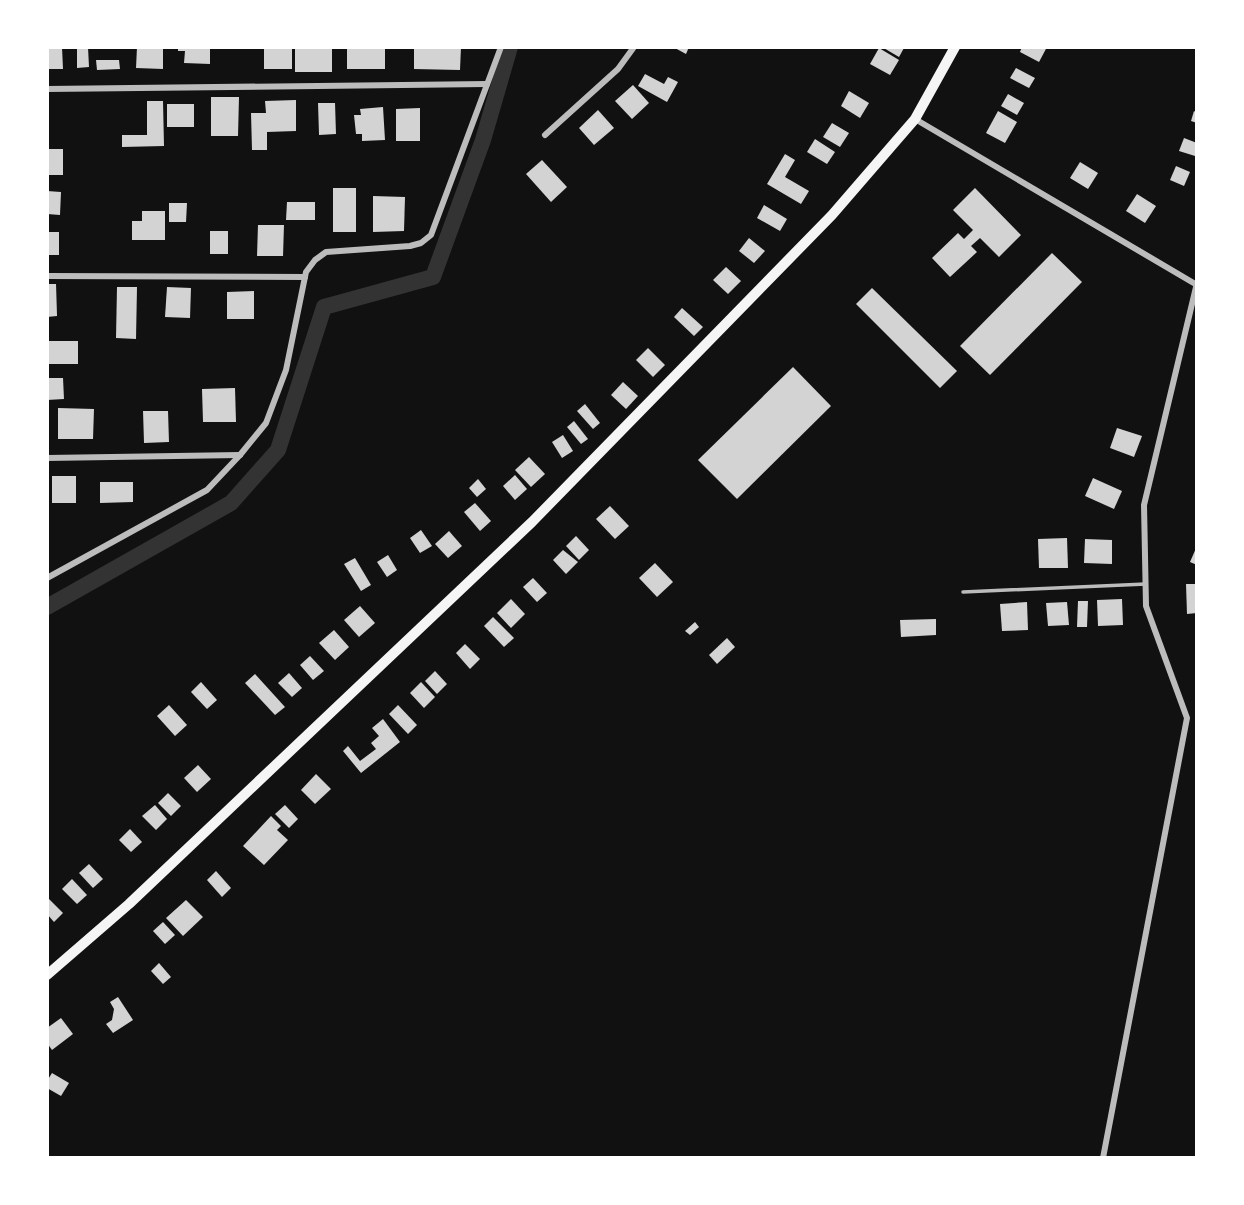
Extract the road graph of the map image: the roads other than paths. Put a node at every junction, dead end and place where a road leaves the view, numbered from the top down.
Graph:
1 (501, 47) edge
2 (634, 47) edge
3 (955, 47) edge
4 (487, 84) junction
5 (47, 89) edge
6 (915, 120) junction
7 (545, 135) dead end
8 (47, 276) edge
9 (305, 277) junction
10 (1197, 284) edge
11 (240, 455) junction
12 (47, 458) edge
13 (47, 578) edge
14 (1146, 584) junction
15 (963, 592) dead end
16 (47, 975) edge
17 (1103, 1158) edge

1 - 4 street
2 - 7 street
3 - 6 main road
4 - 5 street
4 - 9 street
6 - 10 street
6 - 16 main road
8 - 9 street
9 - 11 street
10 - 14 street
11 - 12 street
11 - 13 street
14 - 15 lane
14 - 17 street

